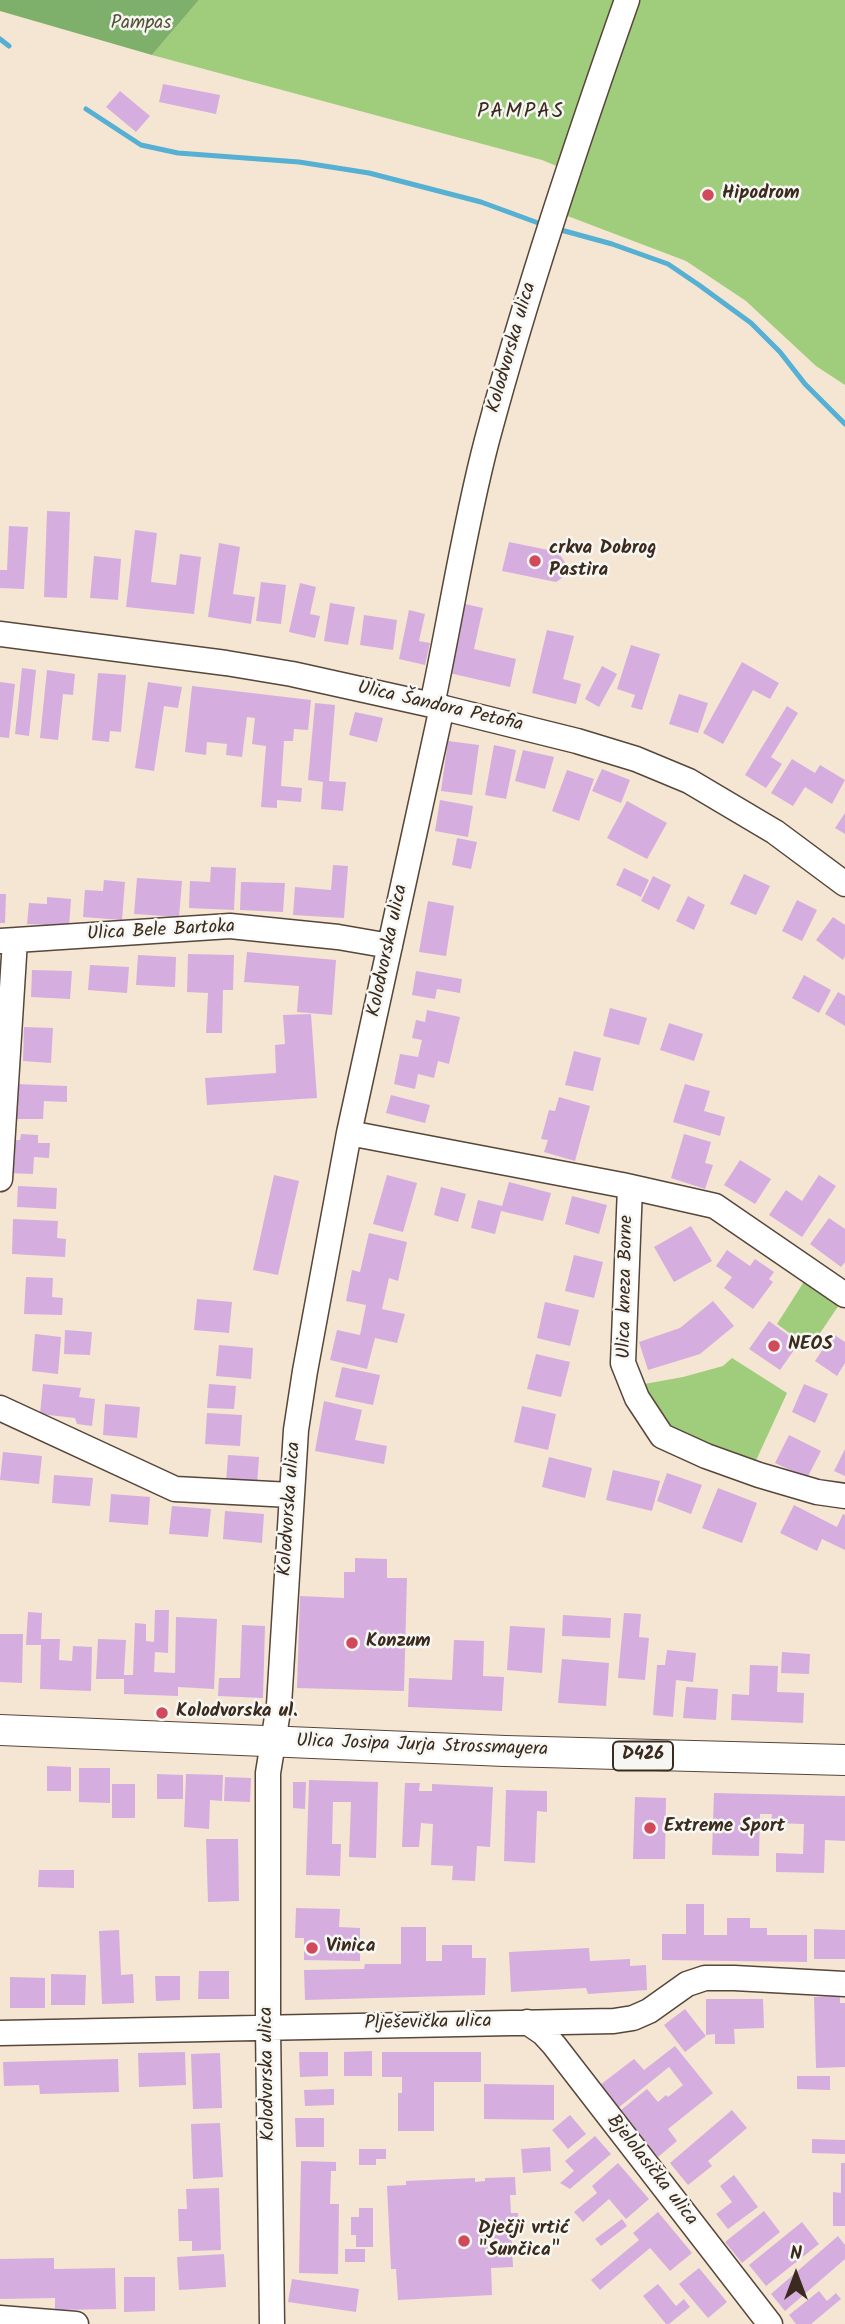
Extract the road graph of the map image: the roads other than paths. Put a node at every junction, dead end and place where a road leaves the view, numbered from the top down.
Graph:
1 (627, 0) edge
2 (0, 634) edge
3 (437, 706) junction
4 (845, 884) edge
5 (8, 941) edge
6 (390, 946) junction
7 (349, 1133) junction
8 (0, 1178) edge
9 (630, 1187) junction
10 (845, 1295) edge
11 (0, 1408) edge
12 (291, 1495) junction
13 (845, 1496) edge
14 (0, 1730) edge
15 (273, 1741) junction
16 (845, 1760) edge
17 (845, 1984) edge
18 (527, 2022) junction
19 (268, 2027) junction
20 (0, 2033) edge
21 (0, 2318) edge
22 (76, 2324) edge
23 (272, 2324) edge
24 (769, 2324) edge

1 - 3 street, Kolodvorska ulica
2 - 3 street, Ulica Šandora Petofia
3 - 4 street, Ulica Šandora Petofia
3 - 6 street, Kolodvorska ulica
5 - 6 street, Ulica Bele Bartoka
5 - 8 street, Ulica Bele Bartoka
6 - 7 street, Kolodvorska ulica
7 - 9 street, Ulica kneza Borne
7 - 12 street, Kolodvorska ulica
9 - 10 street, Ulica kneza Borne
9 - 13 street, Ulica kneza Borne
11 - 12 street
12 - 15 street, Kolodvorska ulica
14 - 15 main road, Ulica Josipa Jurja Strossmayera / D426
15 - 16 main road, Ulica Josipa Jurja Strossmayera / D426
15 - 19 street, Kolodvorska ulica
17 - 18 street, Plješevička ulica
18 - 19 street, Plješevička ulica
18 - 24 street, Bjelolasička ulica
19 - 20 street, Plješevička ulica
19 - 23 street, Kolodvorska ulica
21 - 22 street

